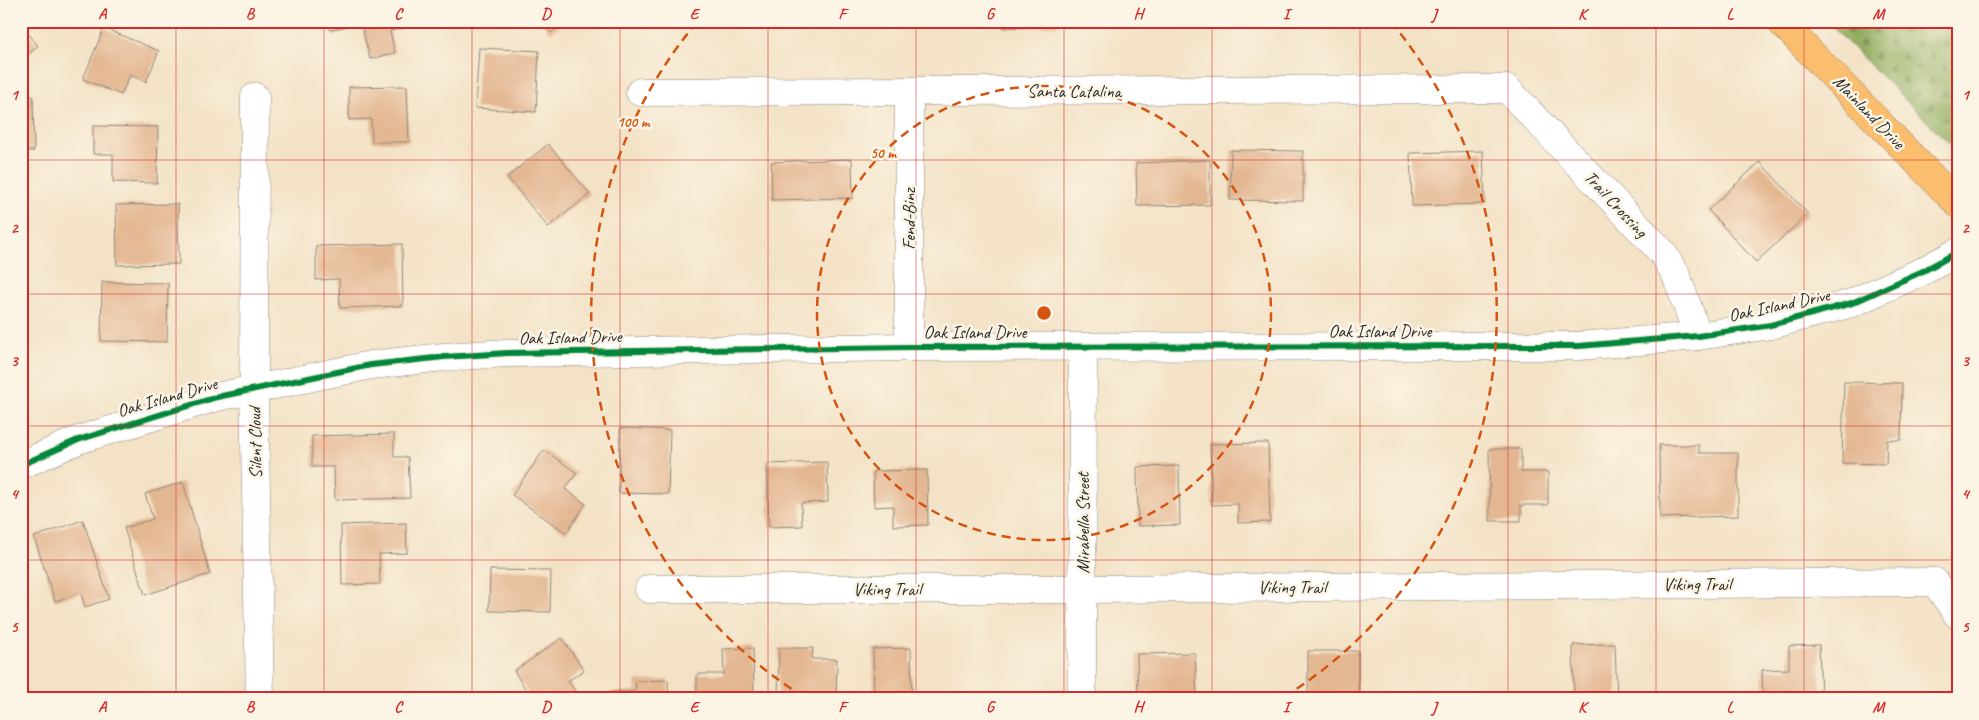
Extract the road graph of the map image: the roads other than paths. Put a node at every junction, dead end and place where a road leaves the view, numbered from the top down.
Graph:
1 (1780, 21) edge
2 (1507, 88) joint
3 (640, 92) dead end
4 (909, 92) junction
5 (255, 97) dead end
6 (1958, 204) edge
7 (1958, 252) edge
8 (1698, 336) junction
9 (909, 347) junction
10 (1083, 347) junction
11 (254, 389) junction
12 (21, 465) edge
13 (648, 589) dead end
14 (1083, 589) junction
15 (1958, 615) edge
16 (260, 699) edge
17 (1082, 699) edge

1 - 6 main road, Mainland Drive
2 - 4 street, Santa Catalina
2 - 8 street, Trail Crossing
3 - 4 street, Santa Catalina
4 - 9 street, Fend-Binz
5 - 11 street, Silent Cloud
7 - 8 street, Oak Island Drive
8 - 10 street, Oak Island Drive
9 - 10 street, Oak Island Drive
9 - 11 street, Oak Island Drive
10 - 14 street, Mirabella Street
11 - 12 street, Oak Island Drive
11 - 16 street, Silent Cloud
13 - 14 street, Viking Trail
14 - 15 street, Viking Trail
14 - 17 street, Mirabella Street

